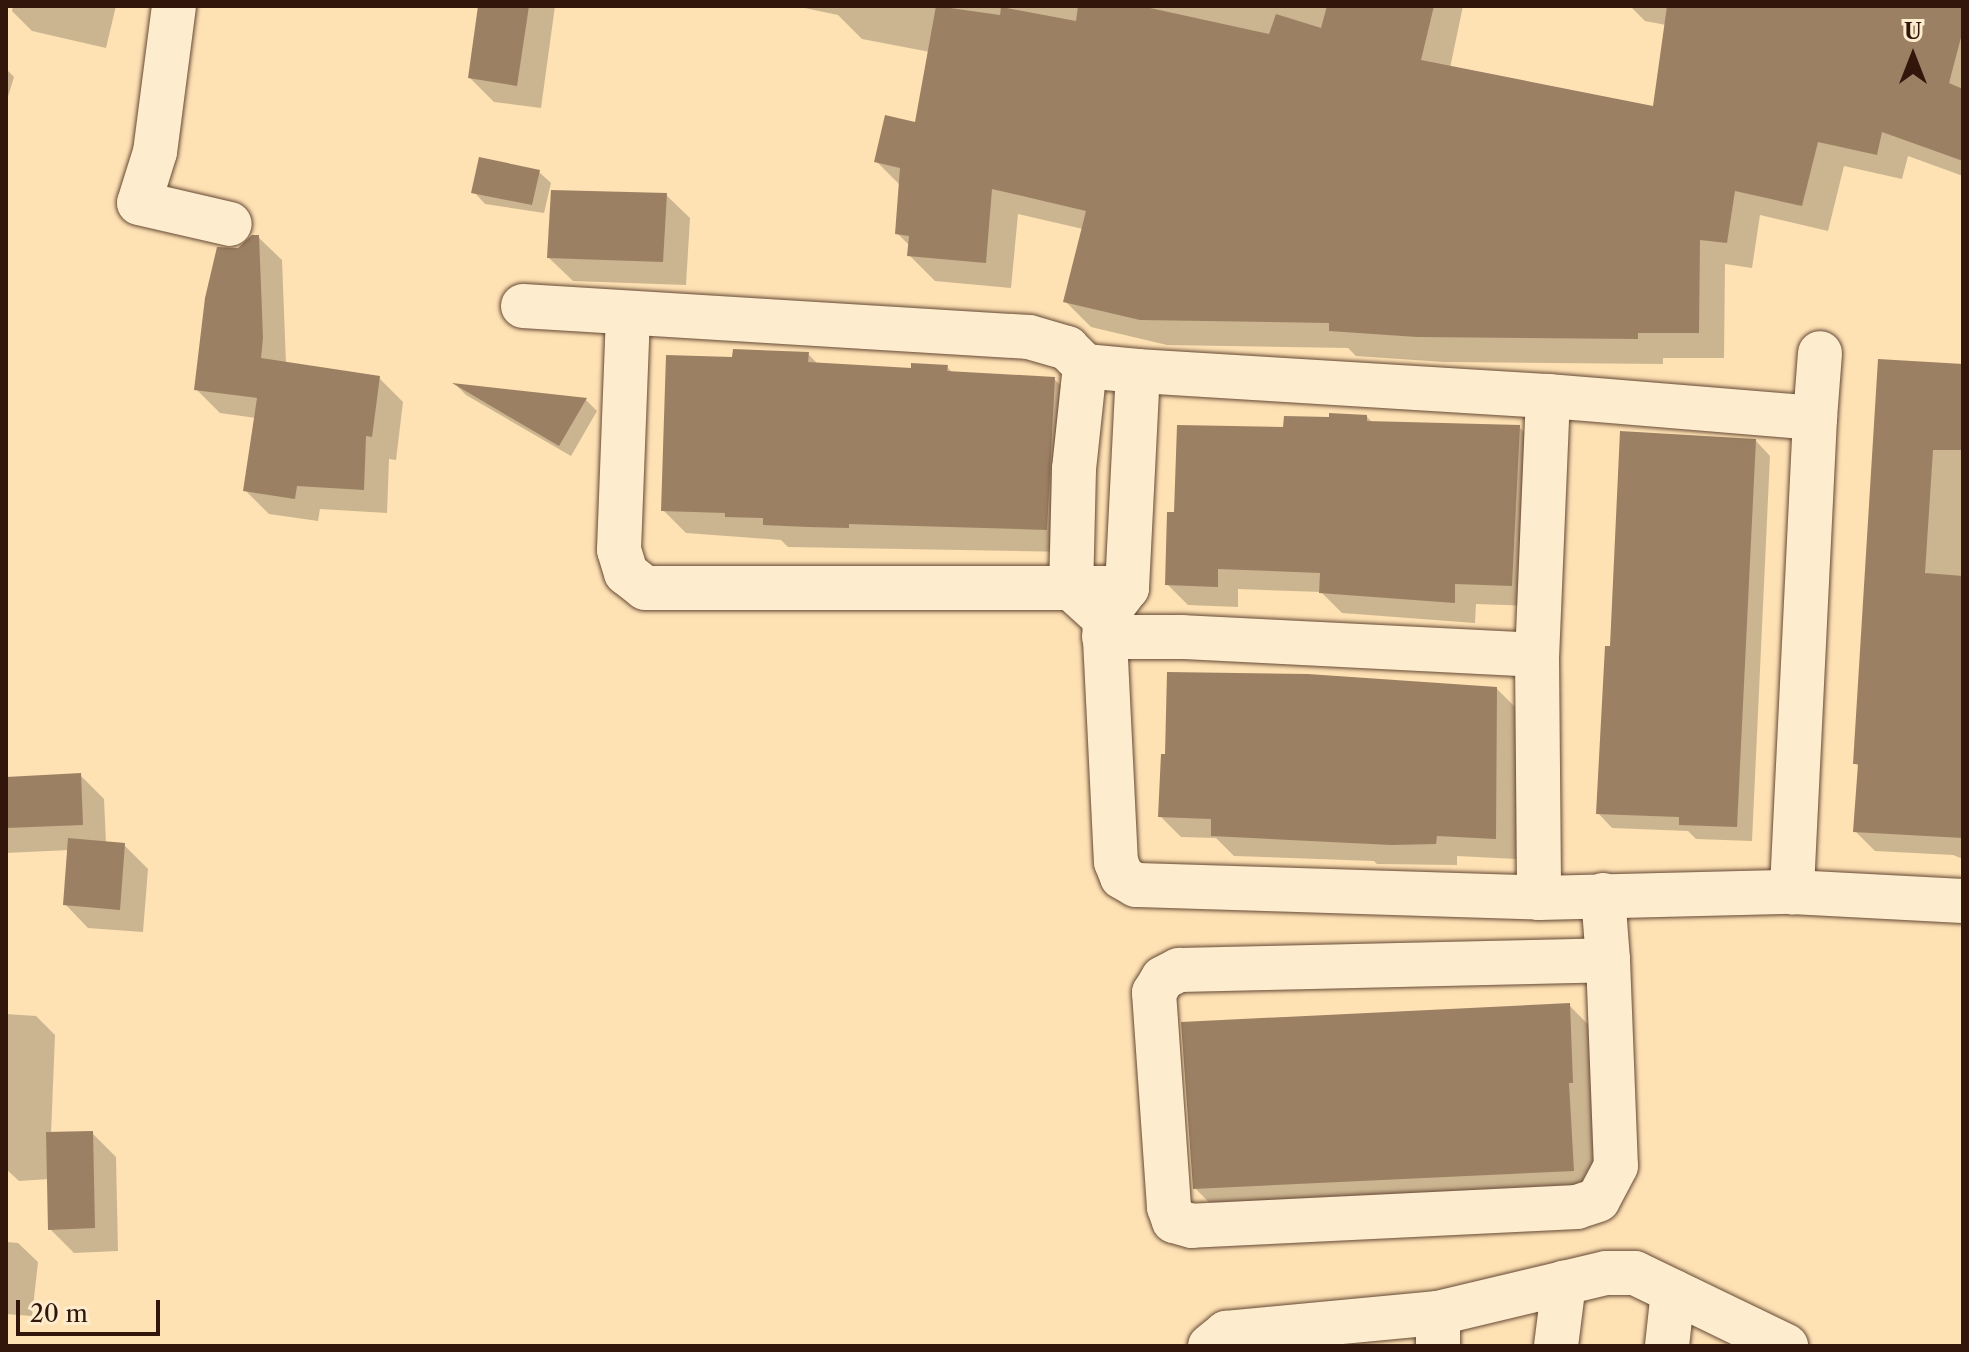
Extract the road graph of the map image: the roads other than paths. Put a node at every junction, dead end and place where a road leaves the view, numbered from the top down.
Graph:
1 (174, 6) edge
2 (230, 224) dead end
3 (523, 306) dead end
4 (628, 315) junction
5 (1820, 353) dead end
6 (1085, 366) junction
7 (1138, 371) junction
8 (1548, 396) junction
9 (1815, 418) junction
10 (1071, 588) junction
11 (1112, 615) junction
12 (1537, 655) junction
13 (1792, 892) junction
14 (1603, 895) junction
15 (1539, 898) junction
16 (1963, 901) edge
17 (1608, 960) junction
18 (1564, 1283) junction
19 (1673, 1291) junction
20 (1438, 1330) edge
21 (1316, 1335) edge
22 (1210, 1346) edge
23 (1556, 1346) edge
24 (1667, 1346) edge
25 (1786, 1346) edge

1 - 2 street
3 - 4 street
4 - 6 street
4 - 10 street
5 - 9 street
6 - 7 street
6 - 10 street
7 - 8 street
7 - 11 street
8 - 9 street
8 - 12 street
9 - 13 street
10 - 11 street
11 - 12 street
11 - 15 street
12 - 15 street
13 - 14 street
13 - 16 street
14 - 15 street
14 - 17 street
17 - 17 street
18 - 19 street
18 - 20 street
18 - 23 street
19 - 24 street
19 - 25 street
20 - 21 street
21 - 22 street

